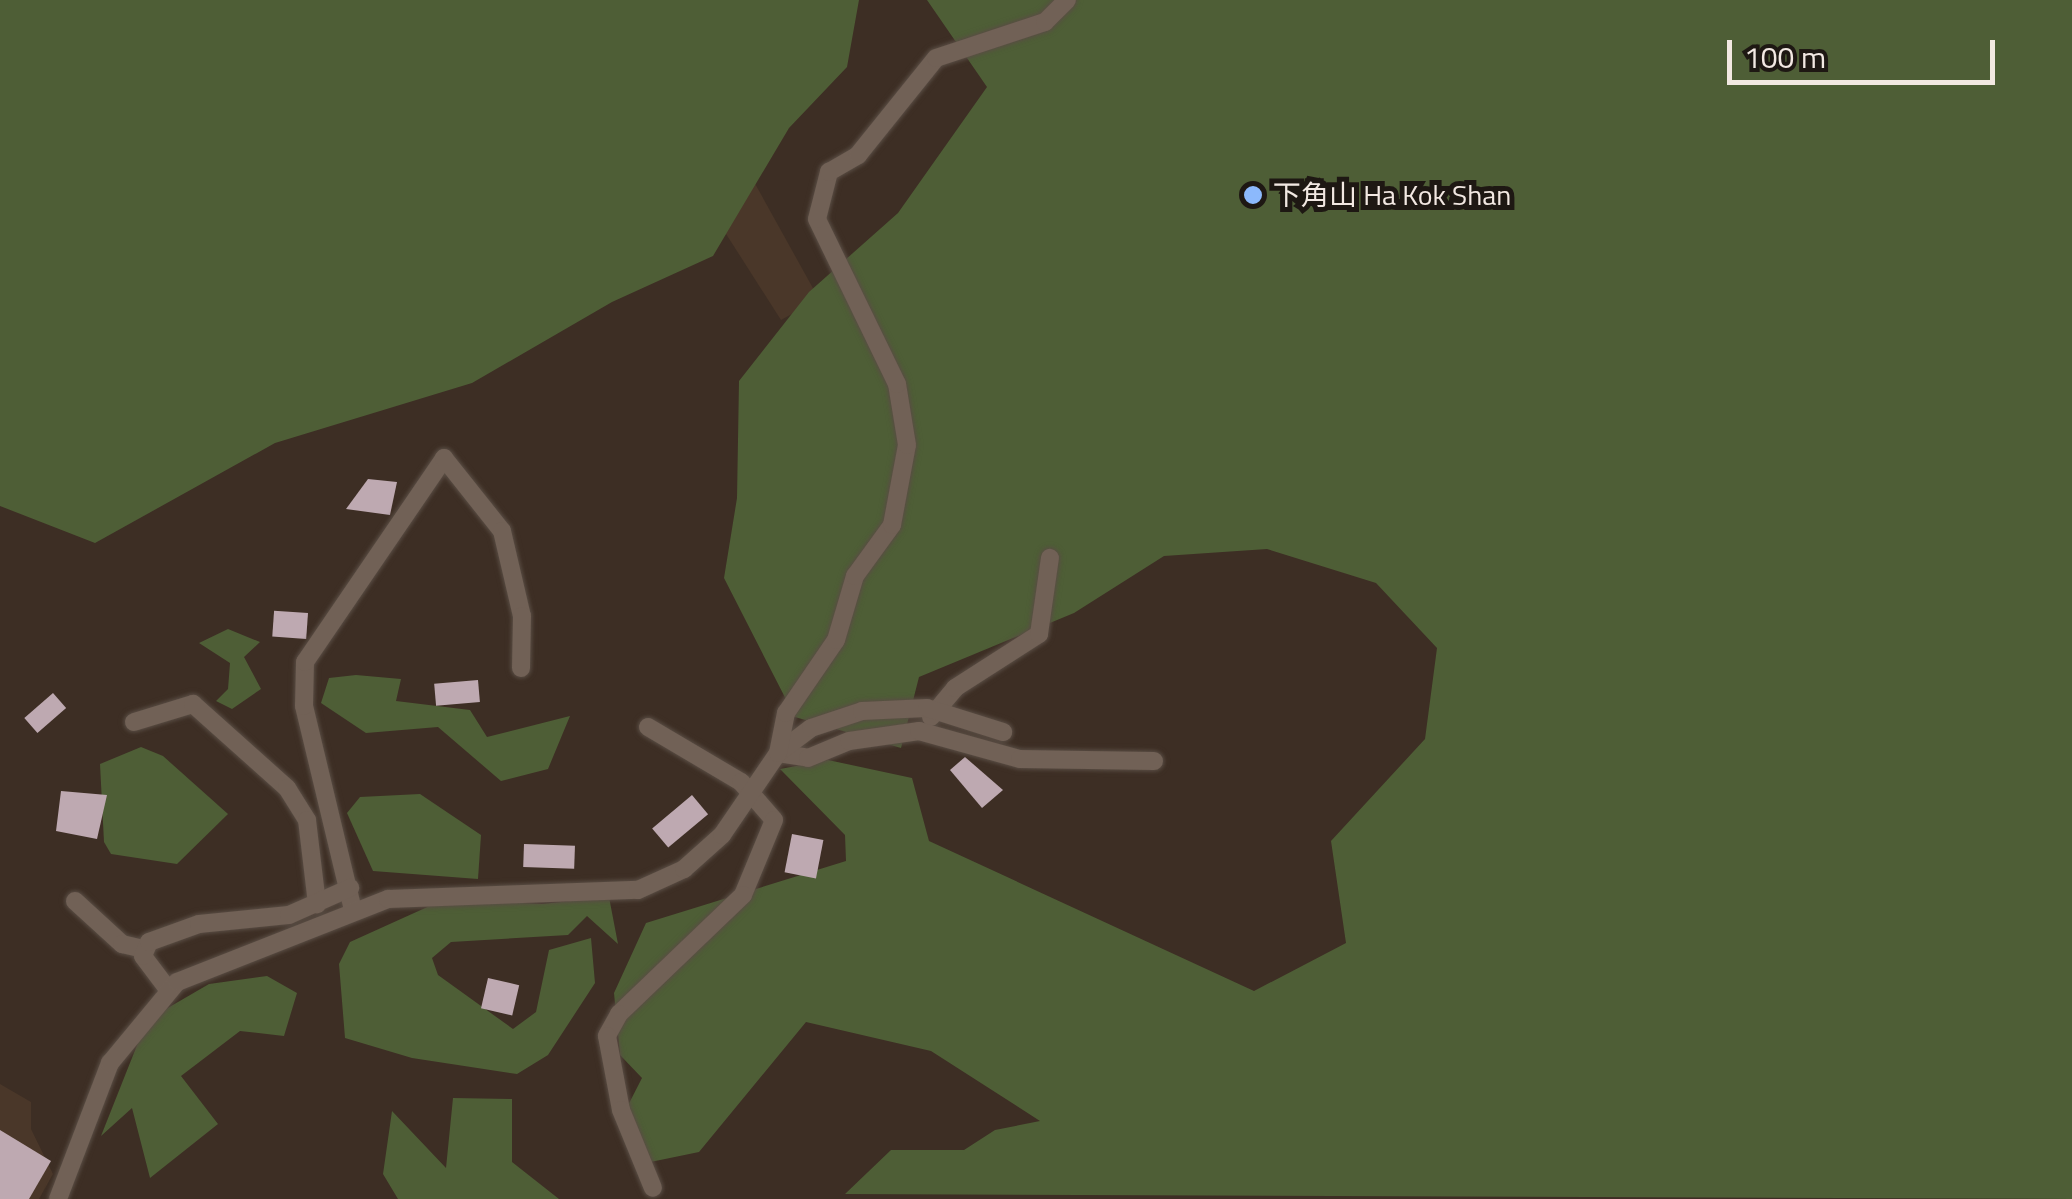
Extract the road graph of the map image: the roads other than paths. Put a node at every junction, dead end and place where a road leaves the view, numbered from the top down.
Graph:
1 (1066, 0) edge
2 (1050, 558) dead end
3 (521, 668) dead end
4 (937, 711) junction
5 (134, 722) dead end
6 (648, 727) dead end
7 (919, 731) junction
8 (1003, 732) dead end
9 (778, 753) junction
10 (1154, 761) dead end
11 (753, 795) junction
12 (350, 888) junction
13 (74, 901) dead end
14 (317, 904) junction
15 (353, 910) junction
16 (143, 949) junction
17 (167, 988) junction
18 (653, 1188) dead end
19 (58, 1199) edge

1 - 9 street
2 - 4 street
3 - 12 street
4 - 7 street
4 - 8 street
4 - 9 street
5 - 14 street
6 - 11 street
7 - 9 street
7 - 10 street
9 - 11 street
11 - 15 street
11 - 18 street
12 - 14 street
12 - 15 street
13 - 16 street
14 - 16 street
15 - 17 street
16 - 17 street
17 - 19 street

